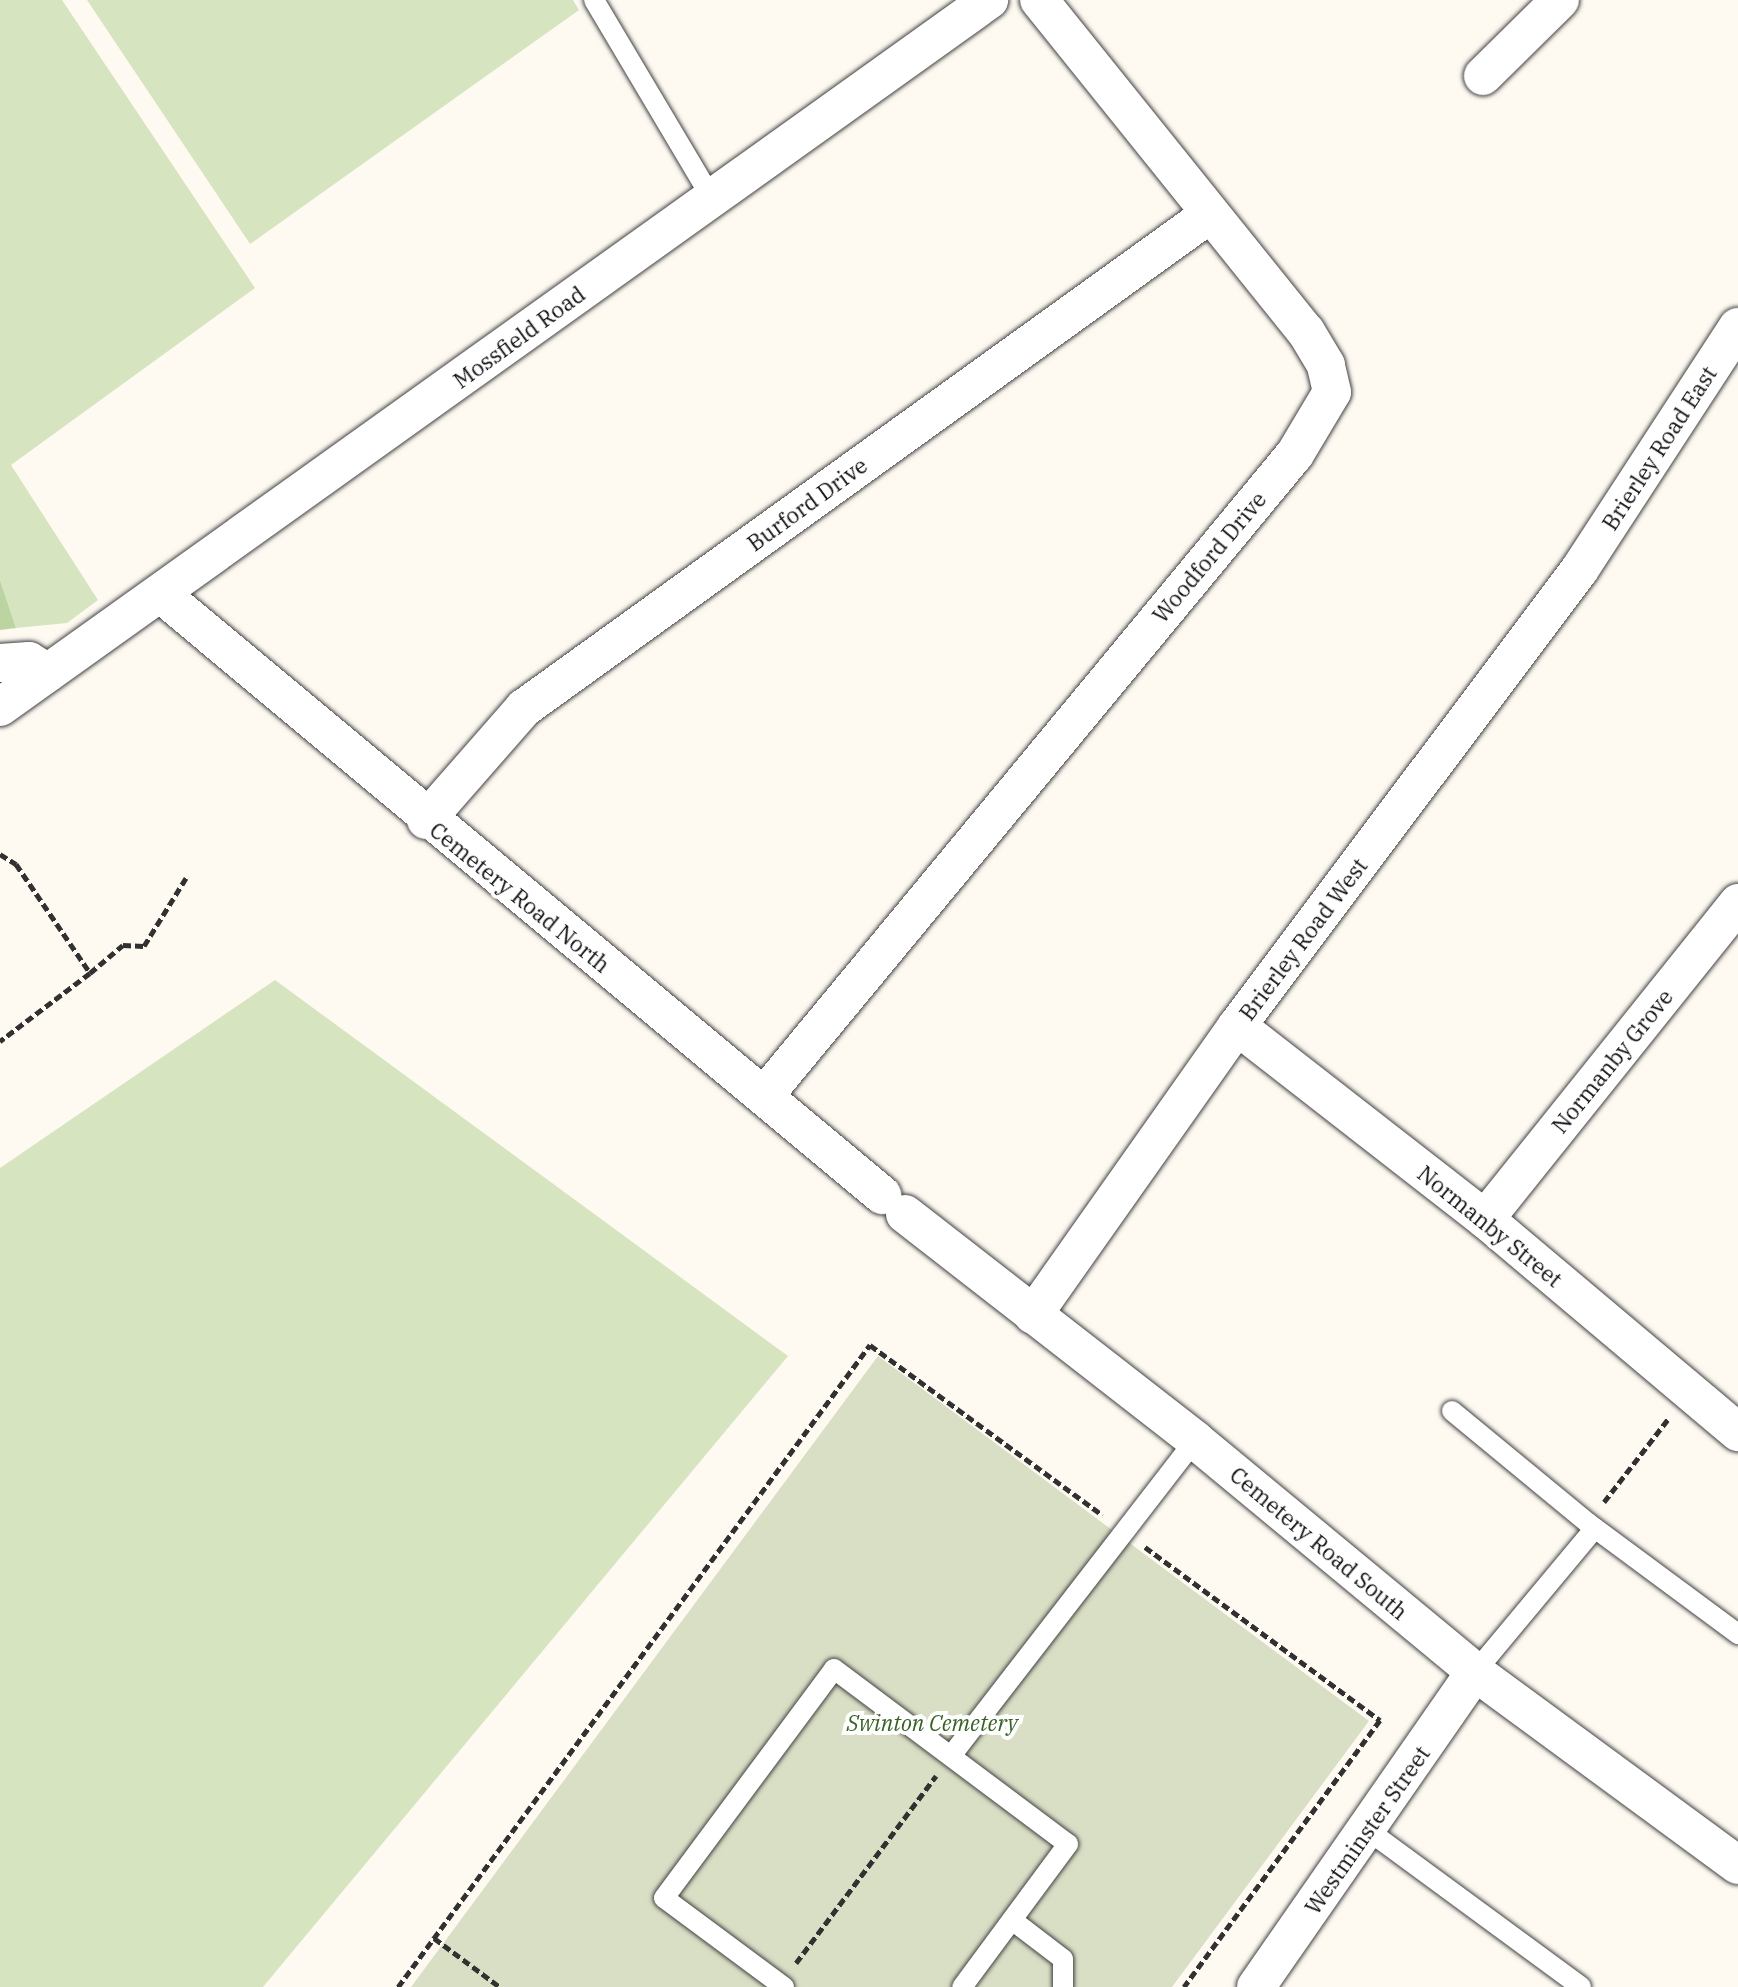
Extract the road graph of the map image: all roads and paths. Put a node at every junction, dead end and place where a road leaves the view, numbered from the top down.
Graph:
1 (594, 0) edge
2 (989, 0) edge
3 (1039, 0) edge
4 (1560, 0) edge
5 (1483, 76) dead end
6 (712, 199) junction
7 (1210, 214) junction
8 (1738, 327) edge
9 (1580, 569) joint
10 (161, 594) junction
11 (0, 663) edge
12 (48, 673) junction
13 (0, 707) edge
14 (426, 820) junction
15 (0, 854) edge
16 (186, 878) dead end
17 (1738, 903) edge
18 (90, 973) junction
19 (1237, 1026) junction
20 (0, 1041) edge
21 (764, 1096) junction
22 (894, 1204) joint
23 (1485, 1219) junction
24 (1033, 1315) junction
25 (1689, 1392) junction
26 (1452, 1411) dead end
27 (1738, 1432) edge
28 (1195, 1440) junction
29 (1591, 1526) junction
30 (1123, 1531) junction
31 (1738, 1634) edge
32 (1475, 1672) junction
33 (951, 1756) junction
34 (1369, 1831) junction
35 (1738, 1865) edge
36 (1012, 1920) junction
37 (434, 1938) junction
38 (781, 1986) edge
39 (398, 1987) edge
40 (500, 1987) edge
41 (962, 1987) edge
42 (1063, 1987) edge
43 (1184, 1987) edge
44 (1256, 1987) edge
45 (1581, 1987) edge

1 - 6 lane
2 - 6 street, Mossfield Road
3 - 7 street, Woodford Drive
4 - 5 street
6 - 10 street, Mossfield Road
7 - 14 street, Burford Drive
7 - 21 street, Woodford Drive
8 - 9 street, Brierley Road East
9 - 19 street, Brierley Road West
10 - 12 street, Mossfield Road
10 - 14 street, Cemetery Road North
11 - 12 street
12 - 13 street, Mossfield Road
14 - 21 street, Cemetery Road North
15 - 18 path
16 - 18 path
17 - 23 street, Normanby Grove
18 - 20 path
19 - 23 street, Normanby Street
19 - 24 street, Brierley Road West
21 - 22 street, Cemetery Road North
22 - 24 street, Cemetery Road South
23 - 25 street, Normanby Street
24 - 28 street, Cemetery Road South
25 - 27 street, Normanby Street
25 - 29 path
26 - 29 lane
28 - 30 lane
28 - 32 street, Cemetery Road South
29 - 31 lane
29 - 32 lane
30 - 33 lane
30 - 37 path
30 - 43 path
32 - 34 street, Westminster Street
32 - 35 street, Cemetery Road South
33 - 36 lane
33 - 38 path
33 - 38 lane
34 - 44 street, Westminster Street
34 - 45 lane
36 - 41 lane
36 - 42 lane
37 - 39 path
37 - 40 path

